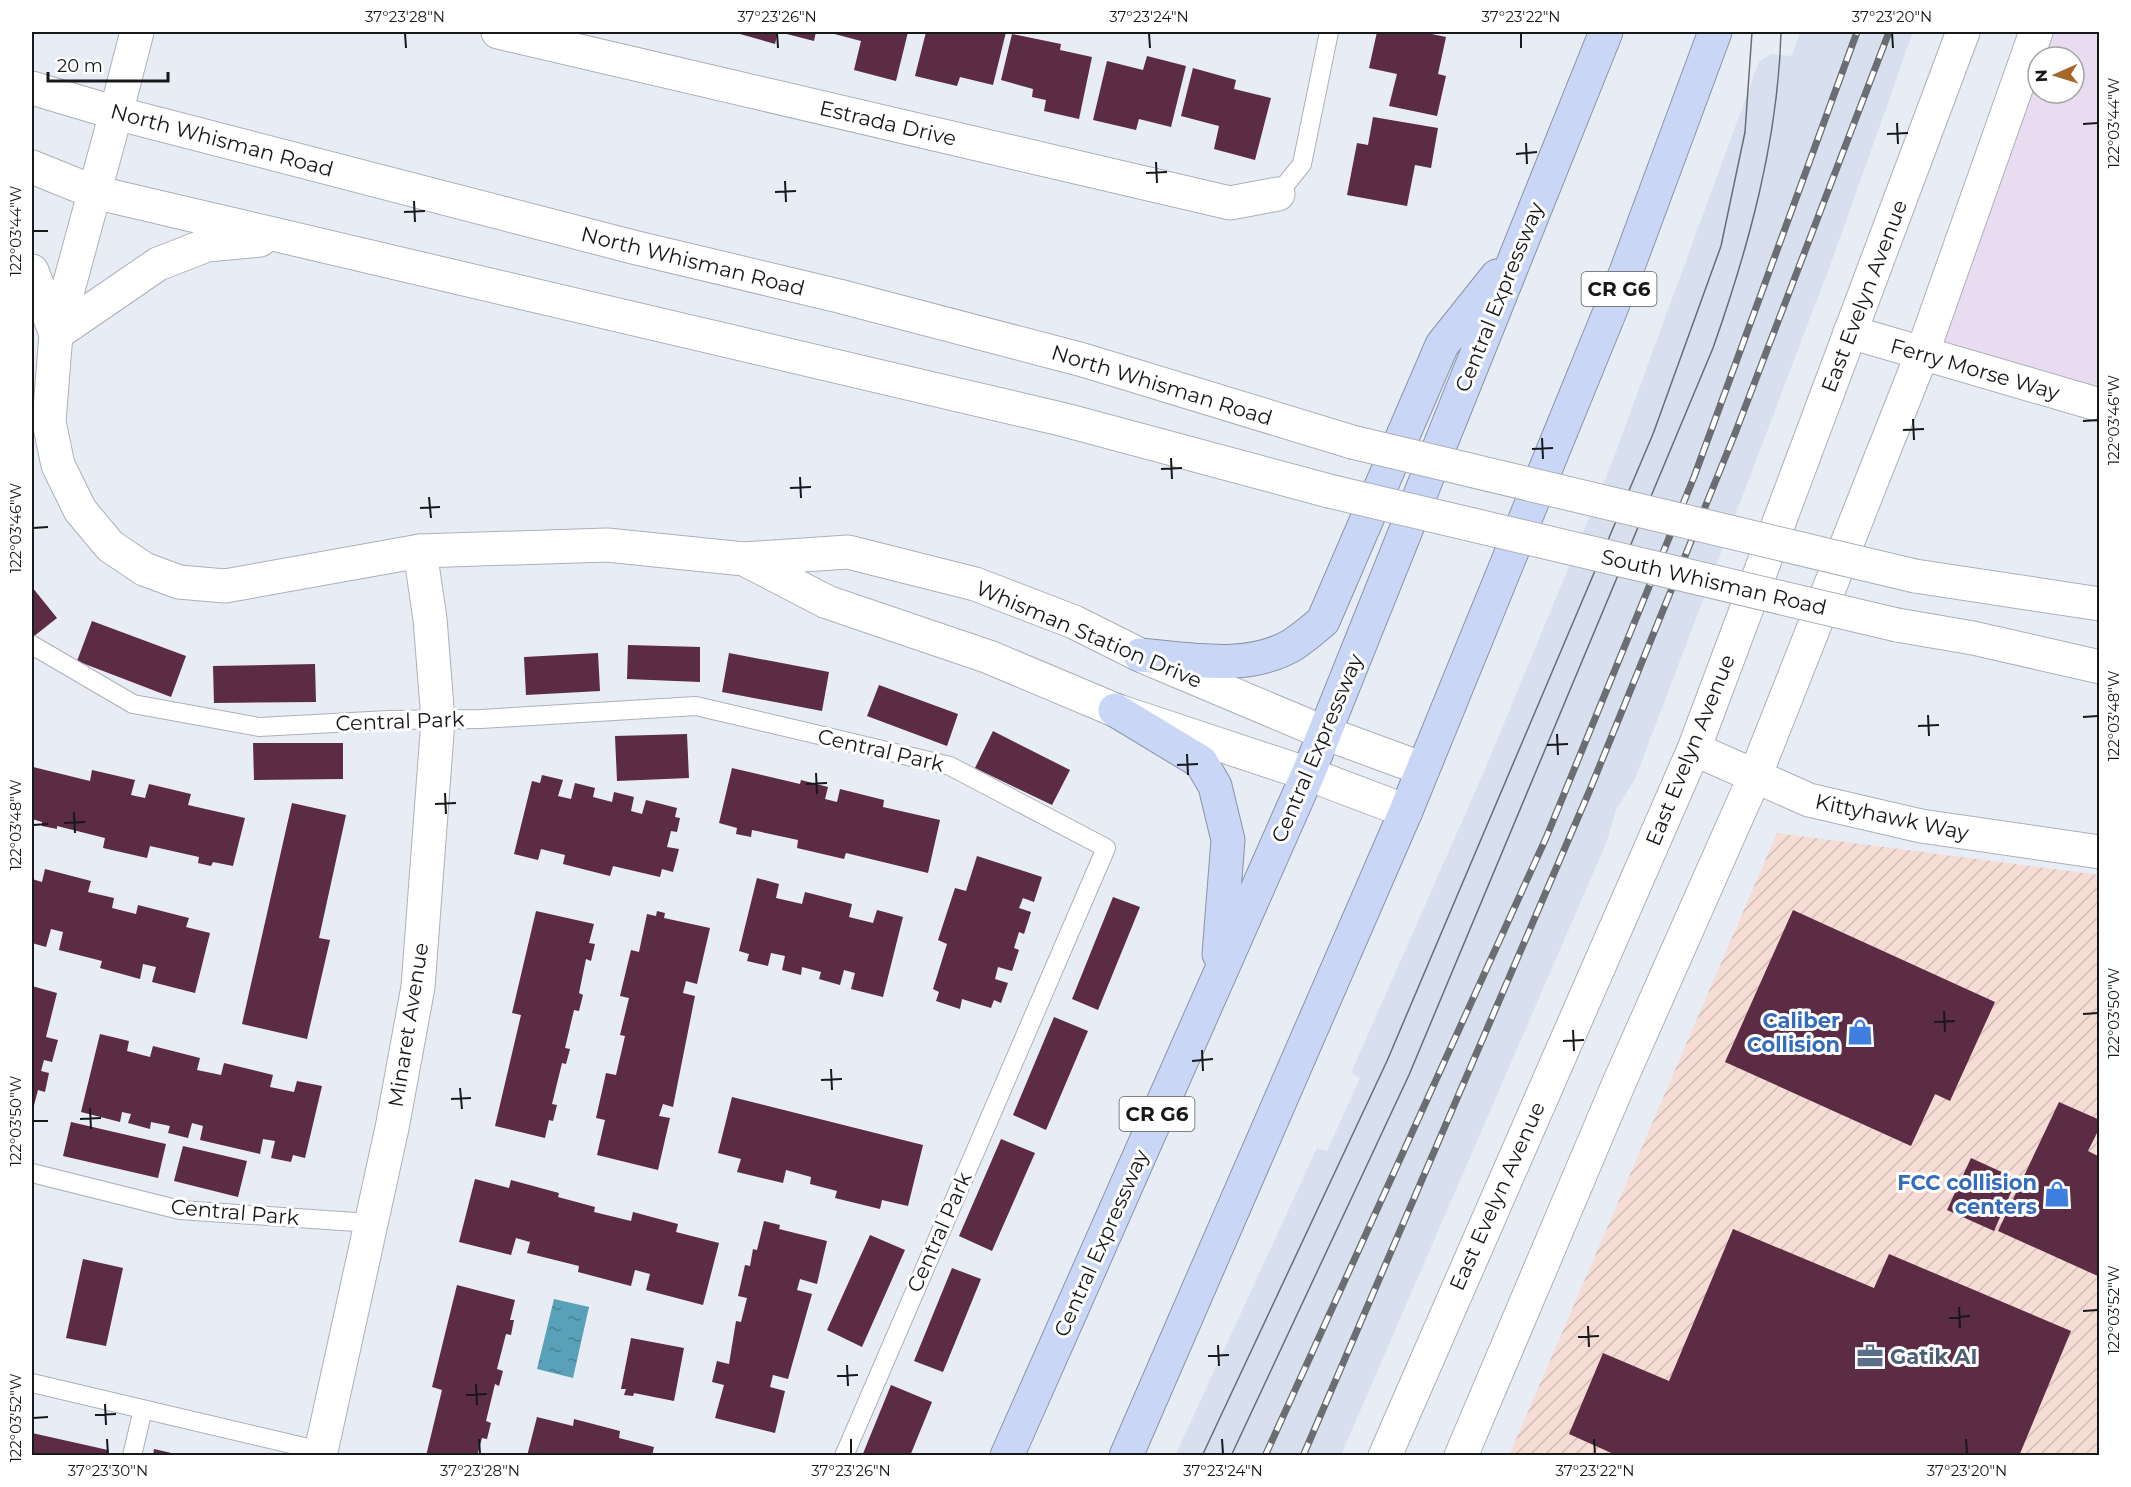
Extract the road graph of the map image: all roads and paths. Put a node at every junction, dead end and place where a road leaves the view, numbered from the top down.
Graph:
1 (137, 32) edge
2 (498, 32) edge
3 (1329, 32) edge
4 (1606, 32) edge
5 (1715, 32) edge
6 (1963, 32) edge
7 (2036, 32) edge
8 (32, 88) edge
9 (116, 113) junction
10 (32, 167) edge
11 (94, 192) junction
12 (1278, 194) joint
13 (291, 238) junction
14 (1520, 247) junction
15 (32, 271) edge
16 (1850, 333) junction
17 (56, 334) junction
18 (1922, 354) junction
19 (2100, 405) edge
20 (420, 551) junction
21 (744, 559) junction
22 (2100, 604) edge
23 (32, 645) edge
24 (1140, 655) junction
25 (2100, 667) edge
26 (1115, 710) junction
27 (438, 720) junction
28 (1325, 733) junction
29 (1694, 749) junction
30 (1423, 769) junction
31 (1308, 774) junction
32 (1755, 776) junction
33 (1406, 811) junction
34 (2100, 852) edge
35 (1218, 976) junction
36 (32, 1173) edge
37 (370, 1223) junction
38 (32, 1383) edge
39 (143, 1409) junction
40 (320, 1453) edge
41 (132, 1455) edge
42 (844, 1455) edge
43 (1007, 1455) edge
44 (1126, 1455) edge
45 (1385, 1455) edge
46 (1461, 1455) edge

1 - 9 main road, Whisman Station Drive
2 - 12 main road, Estrada Drive
3 - 12 lane
4 - 14 highway, Central Expressway / CR G6
5 - 30 highway, CR G6
6 - 16 main road, East Evelyn Avenue
7 - 18 main road
8 - 9 main road, North Whisman Road
9 - 11 main road, Whisman Station Drive
9 - 22 main road, North Whisman Road, bridge
10 - 11 main road
11 - 13 main road
11 - 17 main road, Whisman Station Drive
13 - 17 main road
13 - 25 main road, South Whisman Road, bridge
14 - 24 highway
14 - 28 highway, Central Expressway / CR G6
15 - 17 main road
16 - 18 main road, Ferry Morse Way
16 - 29 main road, East Evelyn Avenue
17 - 20 main road, Whisman Station Drive
18 - 19 main road, Ferry Morse Way
18 - 32 main road
20 - 21 main road, Whisman Station Drive
20 - 27 main road, Minaret Avenue
21 - 24 main road, Whisman Station Drive
21 - 26 main road, Whisman Station Drive
23 - 27 lane, Central Park
24 - 28 main road, Whisman Station Drive
26 - 31 main road, Whisman Station Drive
26 - 35 highway
27 - 37 main road, Minaret Avenue
27 - 42 lane, Central Park
28 - 30 main road, Whisman Station Drive
28 - 31 highway, Central Expressway / CR G6
29 - 32 main road, Kittyhawk Way
29 - 45 main road, East Evelyn Avenue
30 - 33 highway, CR G6
31 - 33 main road, Whisman Station Drive
31 - 35 highway, Central Expressway / CR G6
32 - 34 main road, Kittyhawk Way
32 - 46 main road
33 - 44 highway, CR G6
35 - 43 highway, Central Expressway / CR G6
36 - 37 lane, Central Park
37 - 40 main road, Minaret Avenue
38 - 39 lane
39 - 40 lane
39 - 41 lane

